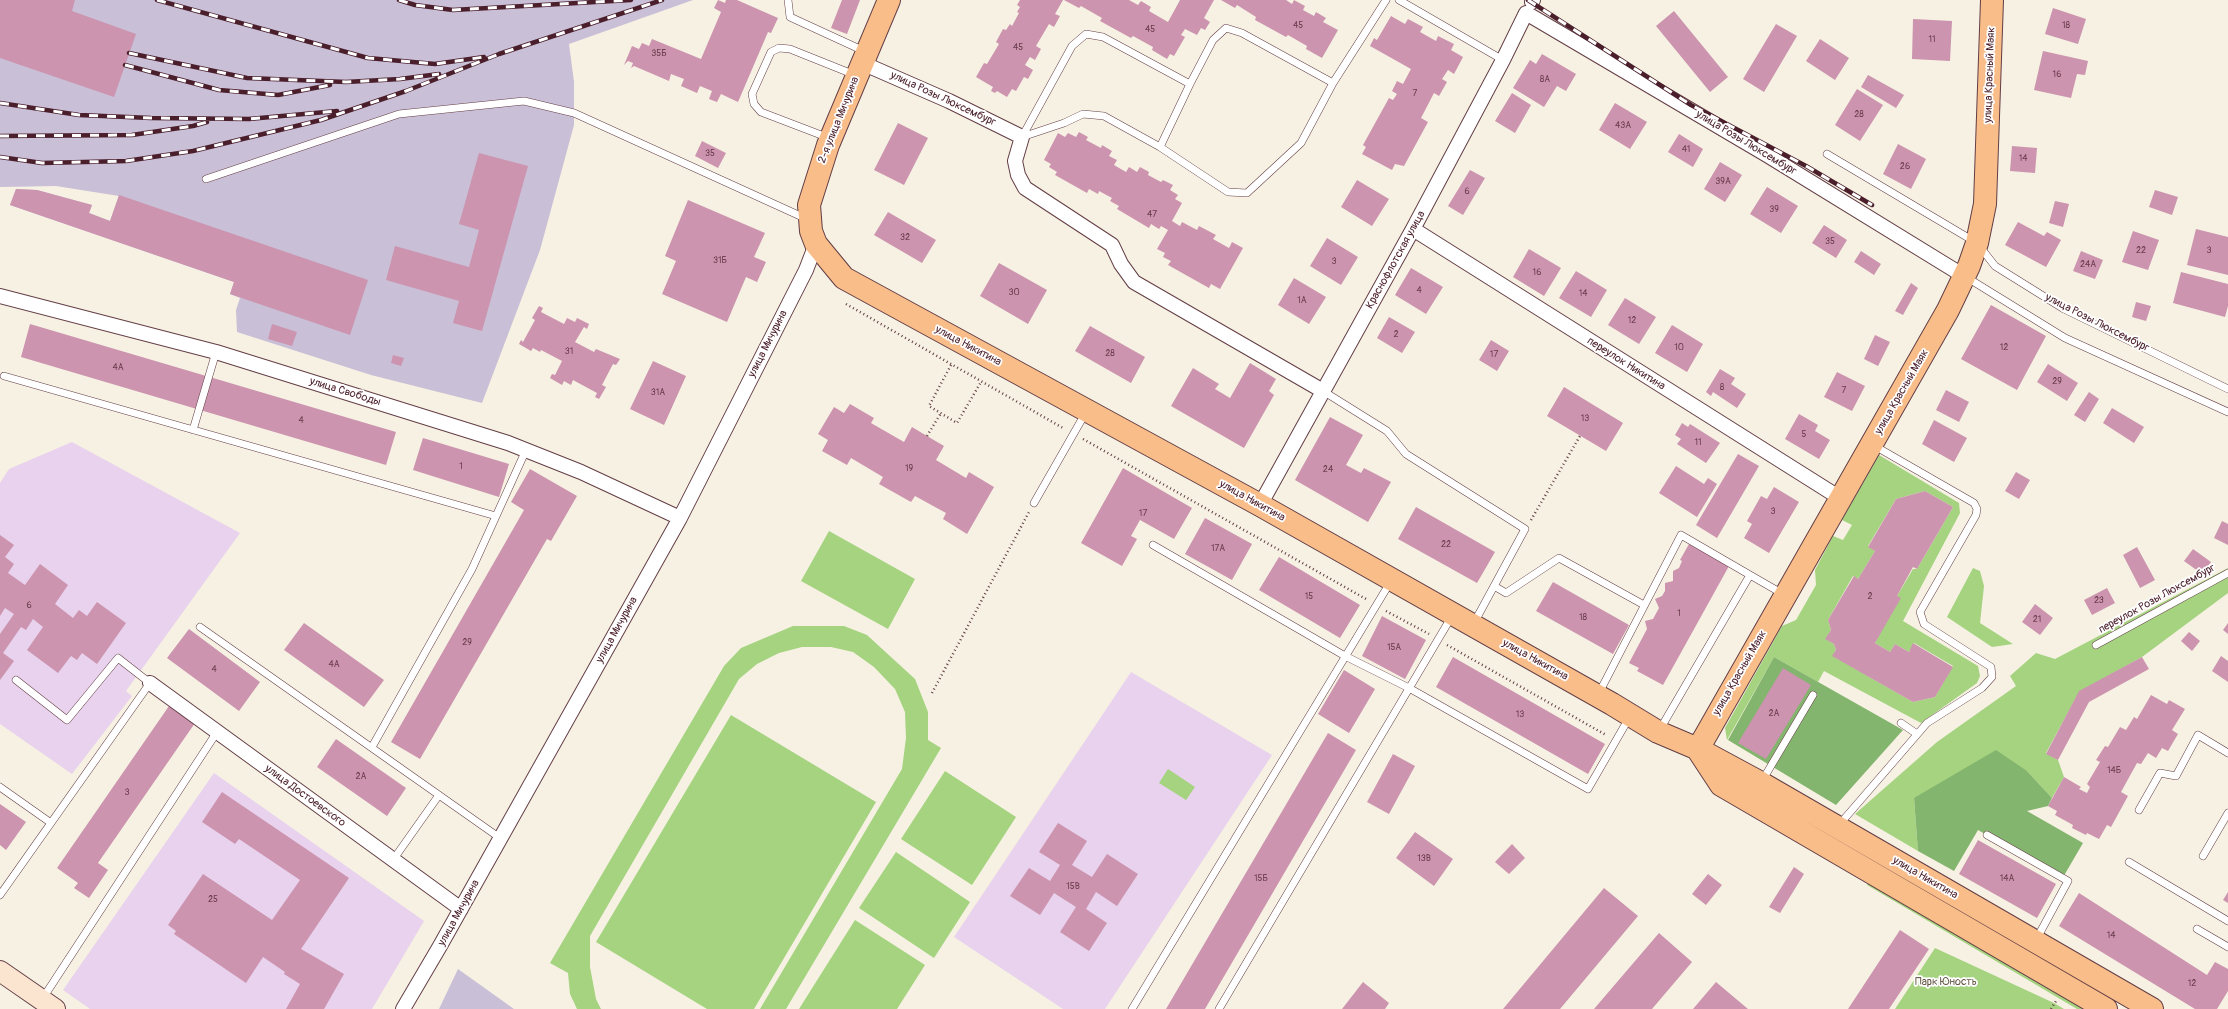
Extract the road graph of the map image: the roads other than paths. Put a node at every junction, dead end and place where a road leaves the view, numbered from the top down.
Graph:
1 (788, 0) edge
2 (889, 0) edge
3 (1386, 0) edge
4 (1399, 0) edge
5 (1992, 0) edge
6 (1530, 5) edge
7 (1503, 60) junction
8 (862, 63) junction
9 (1332, 83) junction
10 (1190, 84) junction
11 (1022, 137) junction
12 (831, 139) junction
13 (1160, 147) junction
14 (1827, 154) dead end
15 (206, 179) dead end
16 (809, 219) junction
17 (1413, 229) junction
18 (1976, 243) junction
19 (816, 244) junction
20 (1964, 276) junction
21 (0, 296) edge
22 (216, 352) junction
23 (4, 376) dead end
24 (2228, 389) edge
25 (1323, 391) junction
26 (1087, 410) junction
27 (2228, 412) edge
28 (192, 430) junction
29 (1872, 444) junction
30 (526, 450) junction
31 (1840, 498) junction
32 (1034, 503) road end
33 (1260, 505) junction
34 (496, 516) junction
35 (680, 518) junction
36 (1153, 546) dead end
37 (2228, 573) edge
38 (1750, 575) junction
39 (1391, 580) junction
40 (1494, 586) junction
41 (1785, 595) junction
42 (1644, 605) junction
43 (1453, 614) junction
44 (1472, 625) junction
45 (200, 627) dead end
46 (2096, 644) dead end
47 (1346, 656) junction
48 (16, 680) dead end
49 (150, 683) junction
50 (1409, 688) junction
51 (1598, 695) junction
52 (1813, 695) dead end
53 (1630, 716) junction
54 (1901, 723) dead end
55 (217, 732) junction
56 (1658, 732) junction
57 (1917, 734) junction
58 (372, 748) junction
59 (1698, 749) junction
60 (2228, 753) edge
61 (1761, 782) junction
62 (0, 787) edge
63 (439, 795) junction
64 (2139, 810) dead end
65 (2228, 813) edge
66 (51, 823) junction
67 (1838, 826) junction
68 (1987, 834) dead end
69 (500, 838) junction
70 (2203, 856) dead end
71 (393, 860) junction
72 (2129, 862) dead end
73 (0, 895) edge
74 (461, 909) junction
75 (2228, 921) edge
76 (2197, 929) dead end
77 (2035, 942) junction
78 (2228, 947) edge
79 (0, 971) edge
80 (48, 1004) edge
81 (403, 1009) edge
82 (1132, 1009) edge
83 (1219, 1009) edge
84 (2106, 1009) edge
85 (2152, 1009) edge

1 - 8 lane
2 - 8 main road, 2-я улица Мичурина
3 - 9 lane
4 - 7 lane
5 - 18 main road, улица Красный Маяк
6 - 7 street, Краснофлотская улица
6 - 20 street, улица Розы Люксембург
7 - 17 street, Краснофлотская улица
8 - 11 street, улица Розы Люксембург
8 - 12 main road, 2-я улица Мичурина
8 - 12 lane
9 - 10 lane
9 - 13 lane
10 - 11 lane
10 - 13 lane
11 - 13 lane
11 - 25 street
12 - 16 main road, 2-я улица Мичурина
14 - 18 lane, улица Розы Люксембург
15 - 16 lane
16 - 19 main road, 2-я улица Мичурина
17 - 25 street, Краснофлотская улица
17 - 31 street, переулок Никитина
18 - 20 main road, улица Красный Маяк
18 - 24 lane, улица Розы Люксембург
19 - 26 main road, улица Никитина
19 - 35 street, улица Мичурина
20 - 27 lane
20 - 29 main road, улица Красный Маяк
21 - 22 street, улица Свободы
22 - 28 lane
22 - 30 street, улица Свободы
23 - 28 lane
25 - 33 street, Краснофлотская улица
25 - 40 lane
26 - 32 lane
26 - 33 main road, улица Никитина
28 - 34 lane
29 - 31 main road, улица Красный Маяк
29 - 57 lane
30 - 34 lane
30 - 35 street, улица Свободы
31 - 41 main road, улица Красный Маяк
33 - 39 main road, улица Никитина
34 - 58 lane
35 - 69 street, улица Мичурина
36 - 47 lane
37 - 46 lane, переулок Розы Люксембург
38 - 41 lane
38 - 42 lane
38 - 56 lane
39 - 43 main road, улица Никитина
39 - 47 lane
40 - 42 lane
40 - 44 lane
41 - 59 main road, улица Красный Маяк
42 - 51 lane
43 - 44 main road, улица Никитина
43 - 50 lane
44 - 51 main road, улица Никитина
45 - 58 lane
47 - 50 lane
47 - 82 lane
48 - 49 lane
49 - 55 street, улица Достоевского
49 - 66 lane
50 - 53 lane
50 - 83 lane
51 - 53 main road, улица Никитина
52 - 61 lane
53 - 56 main road, улица Никитина
54 - 57 lane
55 - 71 street, улица Достоевского
55 - 80 lane
56 - 59 main road, улица Никитина
57 - 67 lane
58 - 63 lane
59 - 61 main road, улица Никитина
59 - 84 main road, улица Никитина
60 - 64 lane
61 - 67 main road, улица Никитина
62 - 66 lane
63 - 69 lane
63 - 71 lane
65 - 70 lane
66 - 73 lane
67 - 77 main road, улица Никитина
68 - 77 lane
69 - 74 street, улица Мичурина
71 - 74 street, улица Достоевского
72 - 75 lane
74 - 81 street, улица Мичурина
76 - 78 lane
77 - 85 main road, улица Никитина
79 - 80 street

